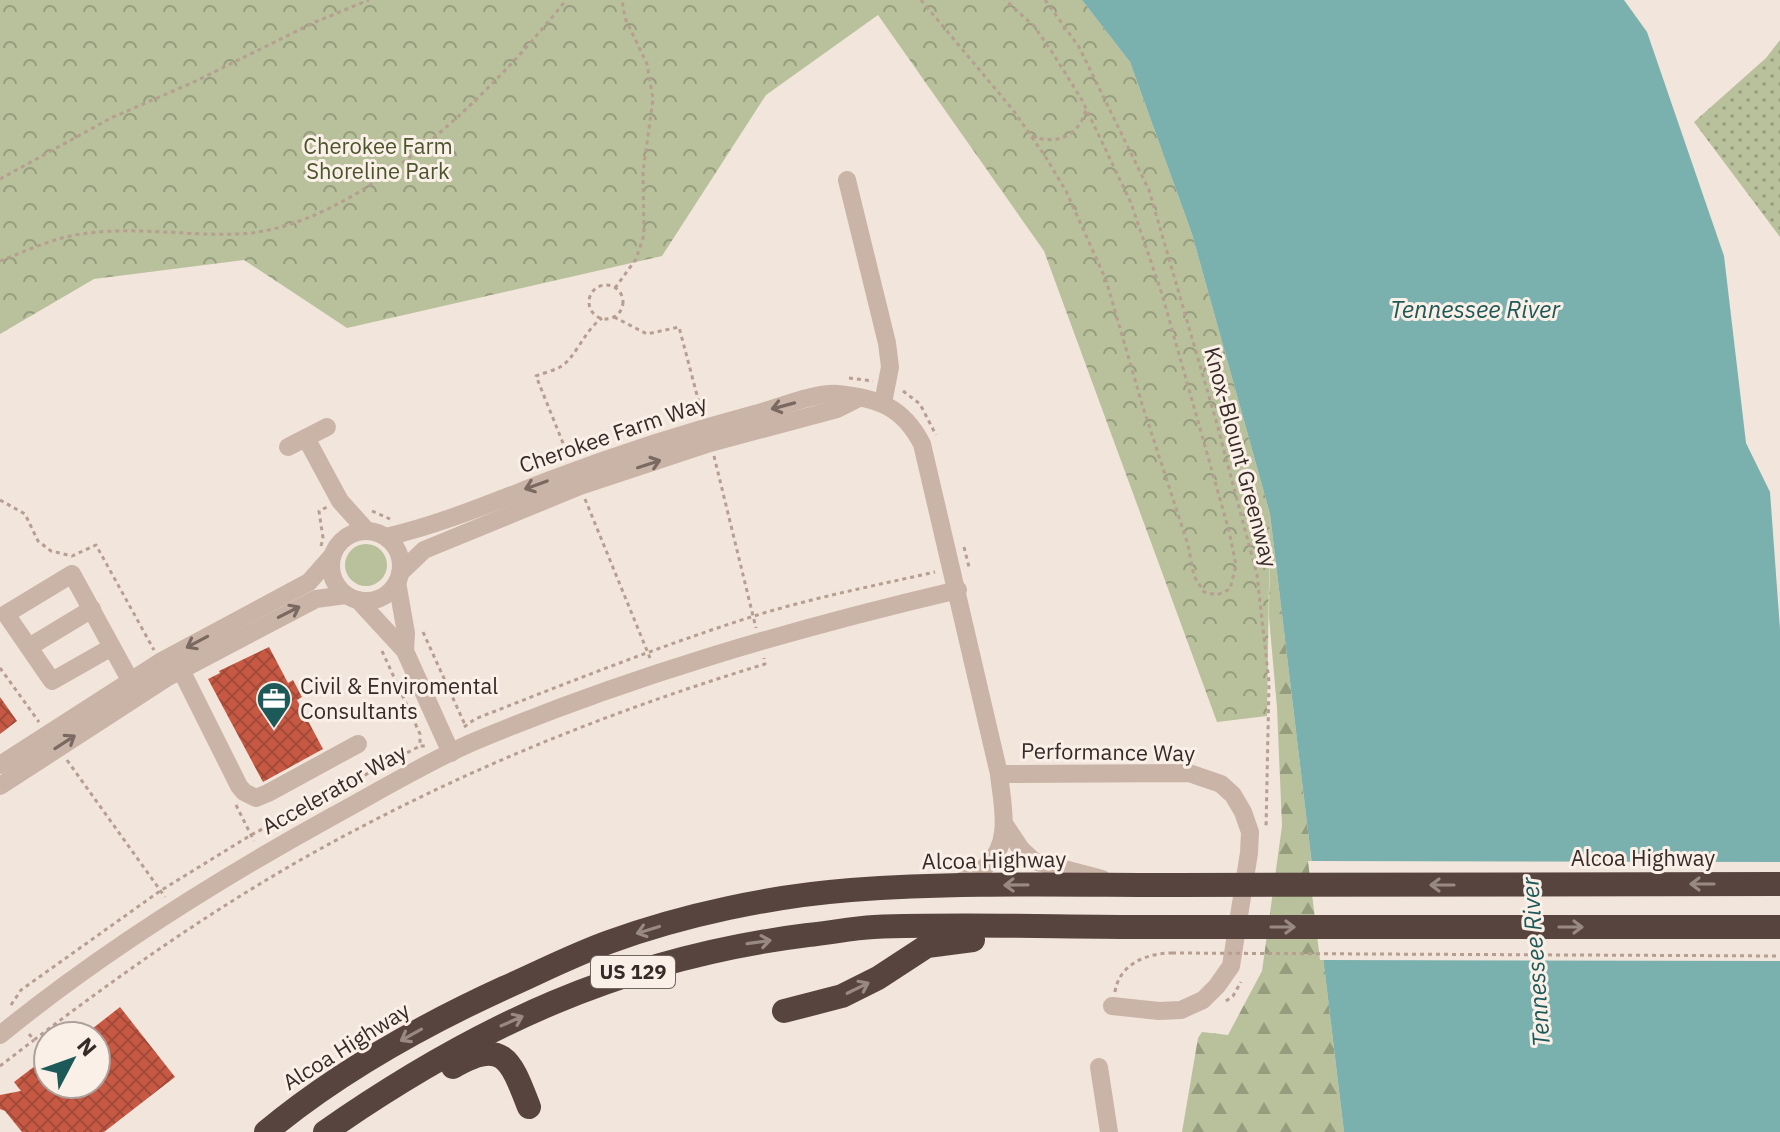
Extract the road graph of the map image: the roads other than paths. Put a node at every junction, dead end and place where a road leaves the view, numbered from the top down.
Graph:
1 (847, 180) dead end
2 (885, 394) junction
3 (327, 427) dead end
4 (708, 435) junction
5 (306, 438) junction
6 (288, 447) dead end
7 (340, 501) junction
8 (367, 531) junction
9 (386, 537) junction
10 (334, 551) junction
11 (399, 577) junction
12 (958, 590) junction
13 (352, 597) junction
14 (92, 609) junction
15 (29, 647) junction
16 (112, 647) junction
17 (405, 651) junction
18 (181, 670) junction
19 (130, 680) junction
20 (48, 734) junction
21 (358, 744) dead end
22 (448, 746) junction
23 (0, 765) edge
24 (999, 774) junction
25 (0, 786) edge
26 (1005, 825) junction
27 (1780, 884) edge
28 (1120, 885) junction
29 (952, 887) junction
30 (1780, 927) edge
31 (1126, 928) junction
32 (1112, 1006) road end
33 (784, 1011) dead end
34 (8, 1021) edge
35 (1099, 1067) dead end
36 (529, 1107) dead end
37 (266, 1132) edge
38 (325, 1132) edge
39 (354, 1132) edge
40 (1109, 1132) edge

1 - 2 street
2 - 4 street, Cherokee Farm Way
2 - 12 street, Cherokee Farm Way
3 - 5 street
4 -> 9 street, Cherokee Farm Way
11 -> 4 street, Cherokee Farm Way
5 - 6 street
5 - 7 street
7 - 8 street
7 - 10 street
8 - 9 street
8 - 10 street
9 - 11 street
10 - 13 street
10 -> 19 street
11 - 13 street
11 - 17 street
12 - 22 street, Accelerator Way
12 - 24 street, Cherokee Farm Way
13 - 17 street
18 -> 13 street
14 - 15 street
14 - 15 street
14 - 16 street
15 - 16 street
16 - 19 street
17 - 22 street
20 -> 18 street
18 - 21 street
19 - 20 street
20 - 23 street
20 - 25 street
22 - 34 street, Accelerator Way
24 - 26 street, Cherokee Farm Way
24 - 32 street, Performance Way
26 - 28 street
26 - 29 street, Cherokee Farm Way
27 -> 28 highway, Alcoa Highway / US 129, bridge
28 -> 29 highway, Alcoa Highway / US 129
29 -> 37 highway, Alcoa Highway / US 129
31 -> 30 highway, US 129, bridge
33 -> 31 highway
38 -> 31 highway, US 129
35 - 40 street
36 - 39 highway

